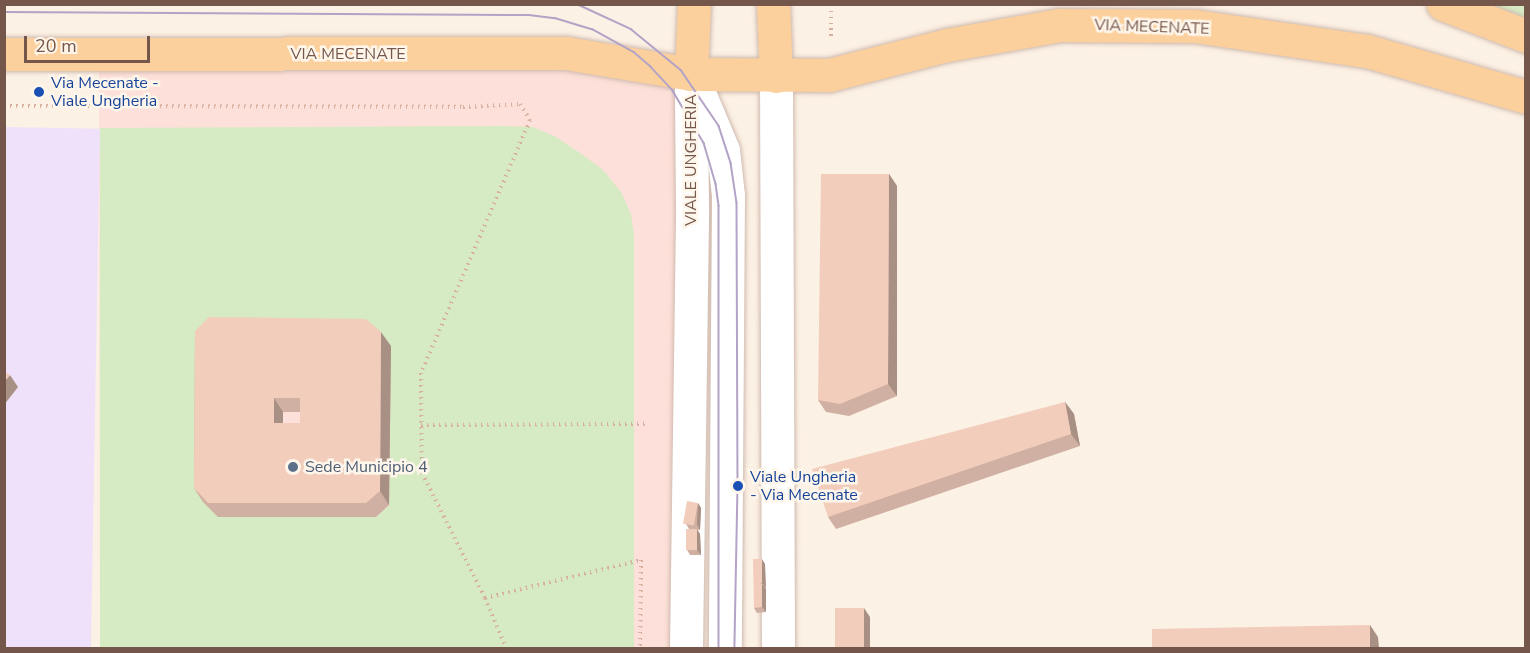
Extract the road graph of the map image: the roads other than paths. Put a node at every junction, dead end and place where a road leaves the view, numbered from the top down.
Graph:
1 (694, 4) edge
2 (773, 4) edge
3 (1443, 4) edge
4 (1526, 36) edge
5 (4, 54) edge
6 (691, 74) junction
7 (776, 76) junction
8 (1526, 97) edge
9 (686, 648) edge
10 (725, 648) edge
11 (778, 648) edge

1 - 6 main road
2 - 7 main road
3 - 4 main road
5 - 6 main road, VIA MECENATE
6 - 7 main road, VIA MECENATE
6 - 9 street, VIALE UNGHERIA
6 - 10 street, VIALE UNGHERIA
7 - 8 main road, VIA MECENATE
7 - 11 street

